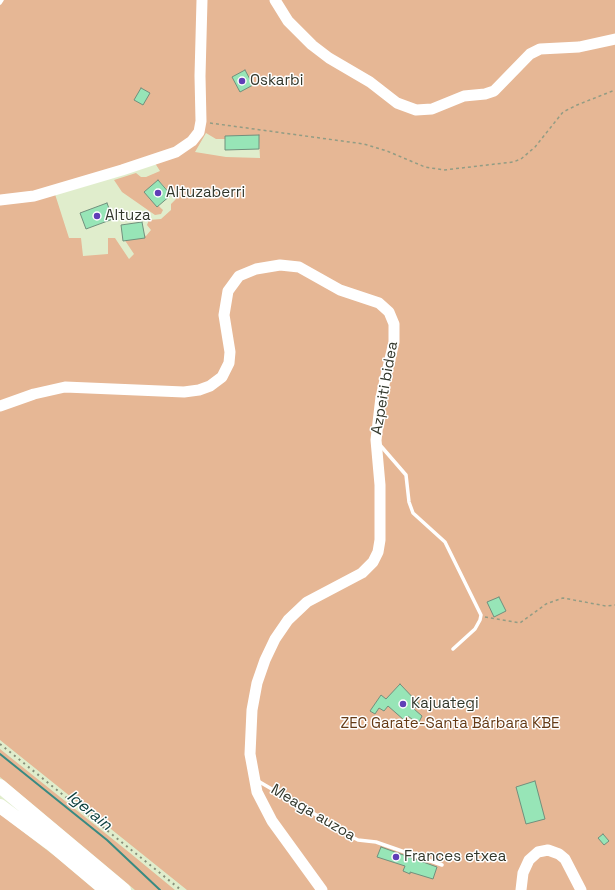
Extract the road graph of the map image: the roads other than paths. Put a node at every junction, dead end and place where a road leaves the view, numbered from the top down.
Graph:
1 (2, 0) edge
2 (202, 0) edge
3 (275, 0) edge
4 (0, 3) edge
5 (615, 39) edge
6 (0, 200) edge
7 (0, 406) edge
8 (376, 440) junction
9 (453, 649) dead end
10 (253, 778) junction
11 (0, 786) edge
12 (0, 806) edge
13 (442, 865) dead end
14 (106, 890) edge
15 (124, 890) edge
16 (322, 890) edge
17 (521, 890) edge
18 (581, 890) edge

1 - 4 lane
2 - 6 main road
3 - 5 main road
7 - 8 main road, Azpeiti bidea
8 - 9 lane
8 - 10 main road, Azpeiti bidea
10 - 13 lane, Meaga auzoa
10 - 16 main road, Azpeiti bidea
11 - 15 highway
12 - 14 highway
17 - 18 main road

